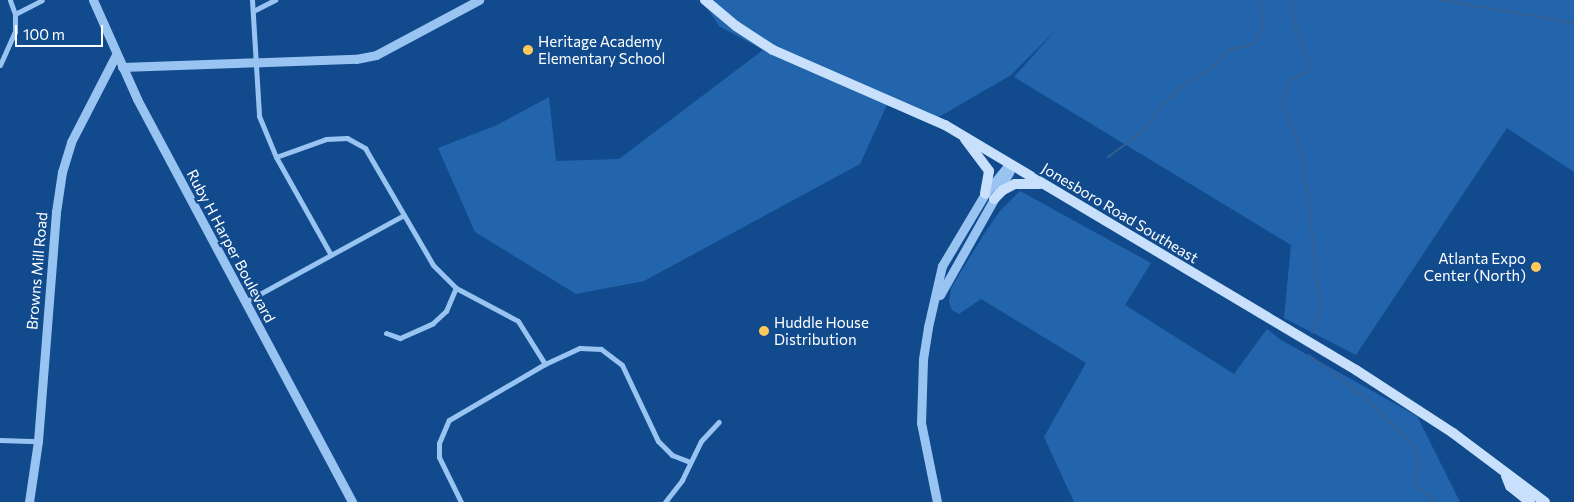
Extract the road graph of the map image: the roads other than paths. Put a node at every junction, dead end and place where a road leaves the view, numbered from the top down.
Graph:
1 (18, 0) edge
2 (42, 0) edge
3 (93, 0) edge
4 (252, 0) edge
5 (275, 0) edge
6 (479, 0) edge
7 (705, 0) edge
8 (11, 2) edge
9 (253, 11) junction
10 (15, 14) junction
11 (116, 55) junction
12 (255, 62) junction
13 (0, 65) edge
14 (122, 67) junction
15 (964, 136) junction
16 (276, 157) junction
17 (1011, 165) junction
18 (1042, 184) junction
19 (989, 197) junction
20 (404, 215) junction
21 (969, 219) junction
22 (979, 225) junction
23 (331, 255) junction
24 (456, 288) junction
25 (245, 302) junction
26 (936, 302) junction
27 (386, 333) dead end
28 (545, 364) junction
29 (720, 422) dead end
30 (0, 440) edge
31 (38, 441) junction
32 (690, 462) junction
33 (1506, 476) junction
34 (29, 502) edge
35 (352, 502) edge
36 (461, 502) edge
37 (665, 502) edge
38 (937, 502) edge
39 (1530, 502) edge
40 (1545, 502) edge

1 - 8 street
2 - 10 street
3 - 11 street, Ruby H Harper Boulevard
4 - 9 street
5 - 9 street
6 - 12 street
7 - 15 main road, Jonesboro Road Southeast
8 - 10 street
9 - 12 street
10 - 13 street
11 - 14 street, Ruby H Harper Boulevard
11 - 31 street, Browns Mill Road
12 - 14 street
12 - 16 street
14 - 25 street, Ruby H Harper Boulevard
15 - 17 main road, Jonesboro Road Southeast
15 - 19 main road
16 - 20 street
16 - 23 street
17 - 18 main road, Jonesboro Road Southeast
17 - 19 street
18 - 19 main road
18 - 33 main road, Jonesboro Road Southeast
19 - 21 street
19 - 22 street
20 - 23 street
20 - 24 street
21 - 22 street
21 - 26 street
22 - 26 street
23 - 25 street
24 - 27 street
24 - 28 street
25 - 35 street, Ruby H Harper Boulevard
26 - 38 street
28 - 32 street
28 - 36 street
29 - 32 street
30 - 31 street
31 - 34 street, Browns Mill Road
32 - 37 street
33 - 39 main road, Jonesboro Road Southeast
33 - 40 main road, Jonesboro Road Southeast

